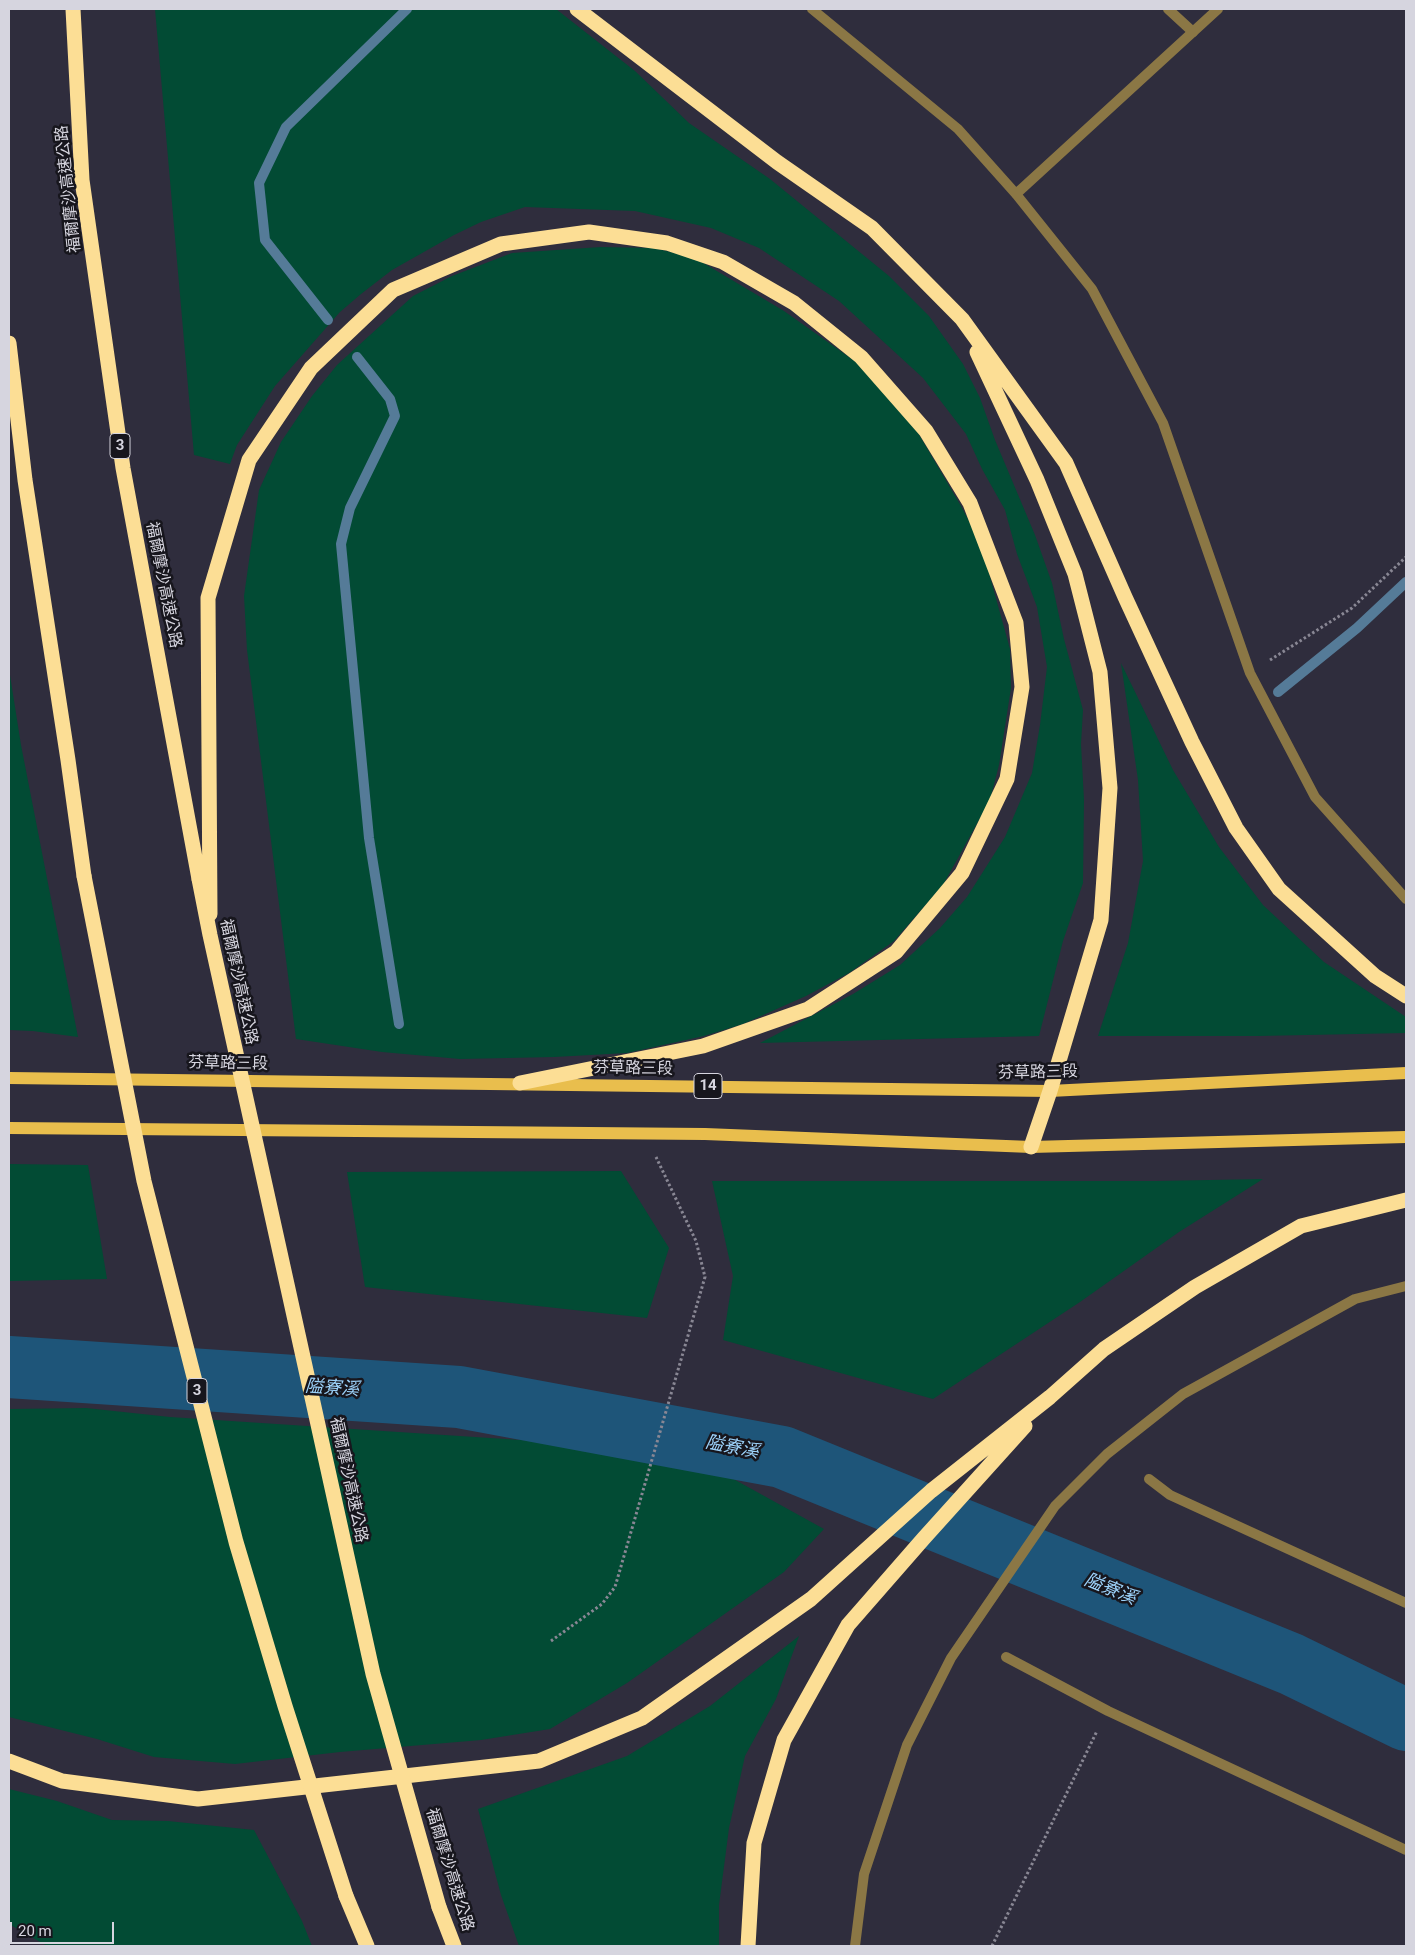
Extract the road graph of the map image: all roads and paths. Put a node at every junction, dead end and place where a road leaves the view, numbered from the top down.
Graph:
1 (73, 9) edge
2 (577, 9) edge
3 (812, 9) edge
4 (1168, 9) edge
5 (1218, 9) edge
6 (1193, 32) junction
7 (1016, 194) junction
8 (962, 319) junction
9 (9, 343) edge
10 (1406, 557) edge
11 (1250, 673) junction
12 (205, 878) junction
13 (1406, 899) edge
14 (1406, 996) edge
15 (1406, 1073) edge
16 (9, 1078) edge
17 (520, 1083) junction
18 (1050, 1091) junction
19 (9, 1128) edge
20 (645, 1134) junction
21 (1406, 1137) edge
22 (1031, 1147) junction
23 (1406, 1200) edge
24 (1406, 1286) edge
25 (1050, 1397) junction
26 (1149, 1479) dead end
27 (1406, 1603) edge
28 (551, 1641) dead end
29 (1006, 1657) dead end
30 (1108, 1711) junction
31 (9, 1761) edge
32 (1406, 1850) edge
33 (367, 1946) edge
34 (454, 1946) edge
35 (748, 1946) edge
36 (855, 1946) edge
37 (992, 1946) edge

1 - 12 highway, 福爾摩沙高速公路 / 3
2 - 8 highway
3 - 7 street
4 - 6 street
5 - 6 street
6 - 7 street
7 - 11 street
8 - 14 highway
8 - 18 highway
9 - 33 highway, 3, bridge
10 - 11 path
11 - 13 street
12 - 17 highway
12 - 34 highway, 福爾摩沙高速公路 / 3, bridge
15 - 18 main road, 芬草路三段 / 14
16 - 17 main road, 芬草路三段 / 14
17 - 18 main road, 芬草路三段 / 14
18 - 22 highway
19 - 20 main road
20 - 22 main road
20 - 28 path
21 - 22 main road
23 - 25 highway
24 - 36 street
25 - 31 highway
25 - 35 highway
26 - 27 street
29 - 30 street
30 - 32 street
30 - 37 path

